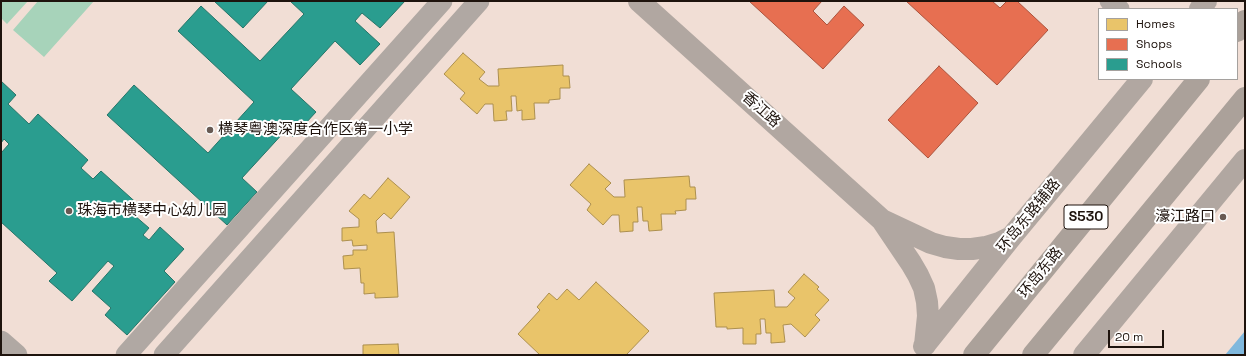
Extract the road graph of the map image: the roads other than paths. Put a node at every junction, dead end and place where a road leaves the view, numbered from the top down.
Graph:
1 (442, 1) edge
2 (479, 1) edge
3 (639, 1) edge
4 (1110, 1) edge
5 (1118, 8) edge
6 (1245, 21) edge
7 (1238, 30) edge
8 (1141, 80) edge
9 (1198, 80) edge
10 (1245, 98) edge
11 (1245, 160) edge
12 (882, 220) junction
13 (1012, 236) junction
14 (1, 341) edge
15 (921, 350) edge
16 (17, 355) edge
17 (126, 355) edge
18 (164, 355) edge
19 (974, 355) edge
20 (1033, 355) edge
21 (1084, 355) edge

1 - 17 street
2 - 18 street
3 - 12 main road, 香江路
4 - 5 street
6 - 7 main road
8 - 13 main road, 环岛东路辅路
9 - 19 main road, 环岛东路 / S530
10 - 20 main road, S530
11 - 21 main road
12 - 13 main road
12 - 15 main road
13 - 15 main road, 环岛东路辅路
14 - 16 street

